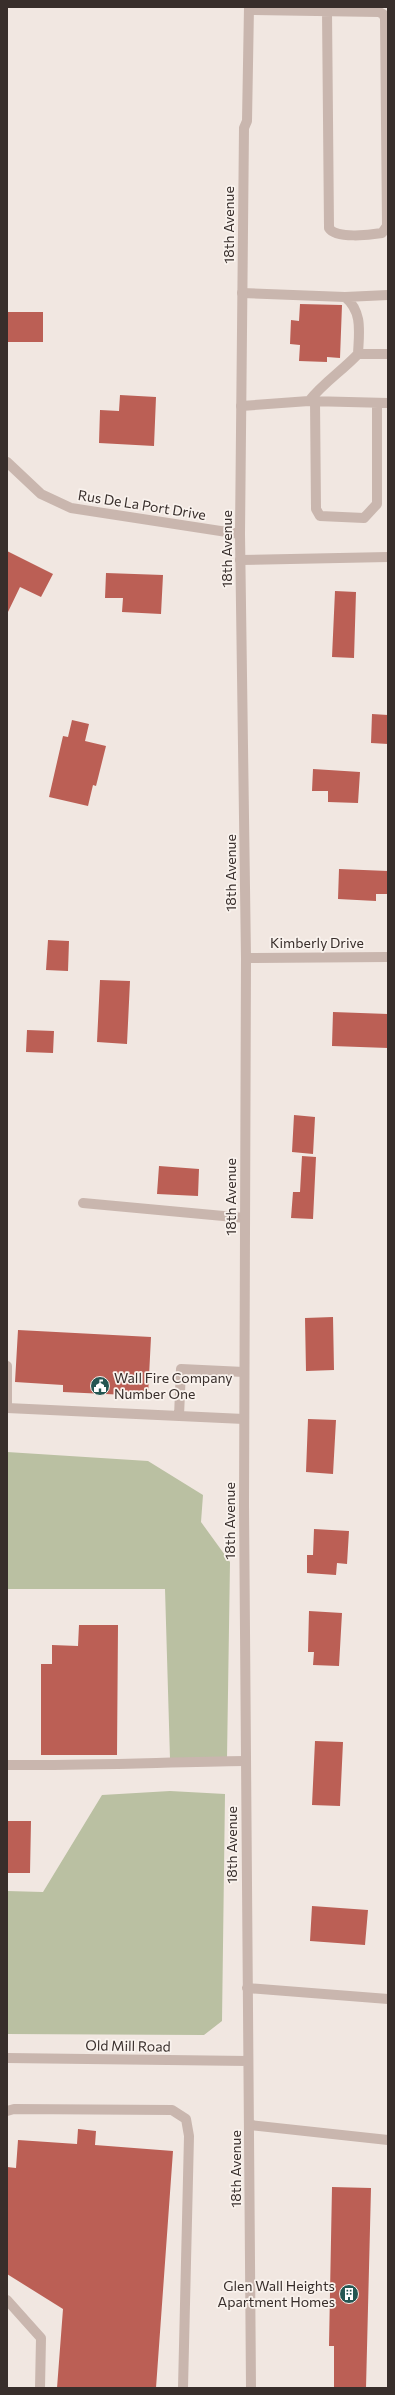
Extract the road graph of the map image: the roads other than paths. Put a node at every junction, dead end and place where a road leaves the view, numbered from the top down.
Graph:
1 (249, 9) edge
2 (327, 9) edge
3 (242, 293) junction
4 (388, 295) edge
5 (345, 297) junction
6 (358, 354) junction
7 (388, 354) edge
8 (312, 401) junction
9 (377, 403) junction
10 (388, 403) edge
11 (242, 406) junction
12 (7, 462) edge
13 (240, 534) junction
14 (388, 557) edge
15 (240, 560) junction
16 (388, 957) edge
17 (246, 958) junction
18 (83, 1203) dead end
19 (245, 1218) junction
20 (7, 1366) edge
21 (244, 1372) junction
22 (7, 1408) edge
23 (179, 1416) junction
24 (244, 1419) junction
25 (245, 1761) junction
26 (7, 1765) edge
27 (247, 1988) junction
28 (388, 1999) edge
29 (7, 2058) edge
30 (248, 2061) junction
31 (7, 2111) edge
32 (250, 2125) junction
33 (388, 2140) edge
34 (7, 2300) edge
35 (40, 2388) edge
36 (183, 2388) edge
37 (252, 2388) edge

1 - 2 street
1 - 3 street, 18th Avenue
2 - 2 street
3 - 5 street
3 - 11 street, 18th Avenue
4 - 5 street
5 - 6 street
6 - 7 street
6 - 8 street
8 - 9 street
8 - 9 street
8 - 11 street
9 - 10 street
11 - 13 street, 18th Avenue
12 - 13 street, Rus De La Port Drive
13 - 15 street, 18th Avenue
14 - 15 street
15 - 17 street, 18th Avenue
16 - 17 street, Kimberly Drive
17 - 19 street, 18th Avenue
18 - 19 street
19 - 21 street, 18th Avenue
20 - 22 street
21 - 23 street
21 - 24 street, 18th Avenue
22 - 23 street
23 - 24 street
24 - 25 street, 18th Avenue
25 - 26 street
25 - 27 street, 18th Avenue
27 - 28 street
27 - 30 street, 18th Avenue
29 - 30 street, Old Mill Road
30 - 32 street, 18th Avenue
31 - 36 street
32 - 33 street
32 - 37 street, 18th Avenue
34 - 35 street

